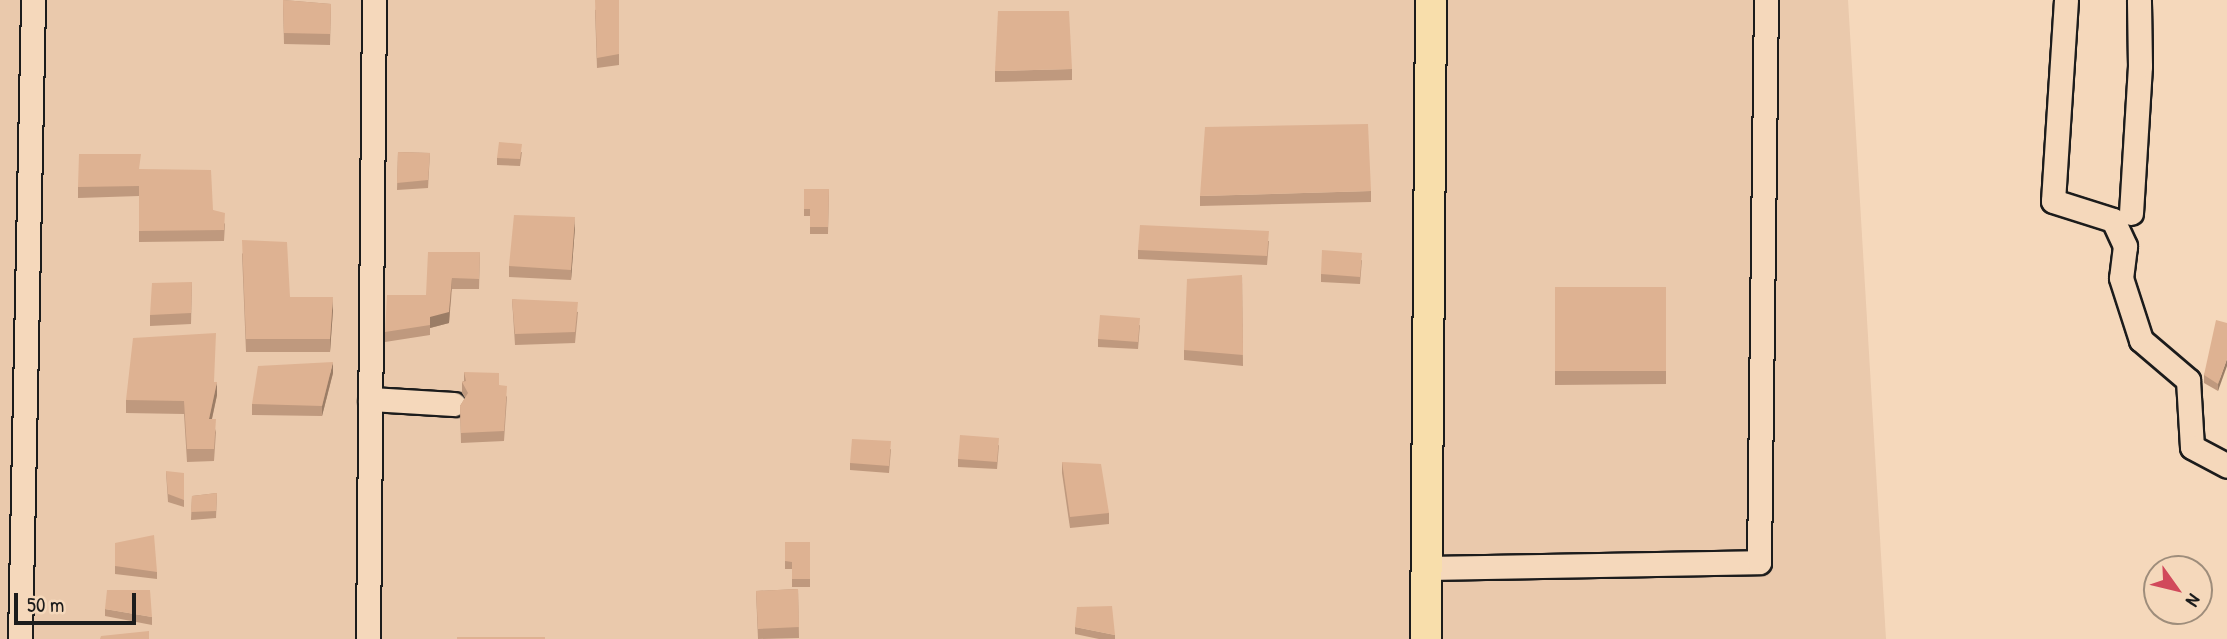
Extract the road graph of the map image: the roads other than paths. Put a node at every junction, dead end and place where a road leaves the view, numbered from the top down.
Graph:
1 (33, 0) edge
2 (374, 0) edge
3 (1431, 0) edge
4 (1766, 0) edge
5 (2066, 0) edge
6 (2139, 0) edge
7 (2131, 213) dead end
8 (370, 399) junction
9 (454, 404) dead end
10 (2227, 466) edge
11 (1425, 568) junction
12 (20, 639) edge
13 (368, 639) edge
14 (1426, 639) edge

1 - 12 street
2 - 8 street
3 - 11 main road
4 - 11 street
5 - 10 street
6 - 7 street
8 - 9 street
8 - 13 street
11 - 14 main road

